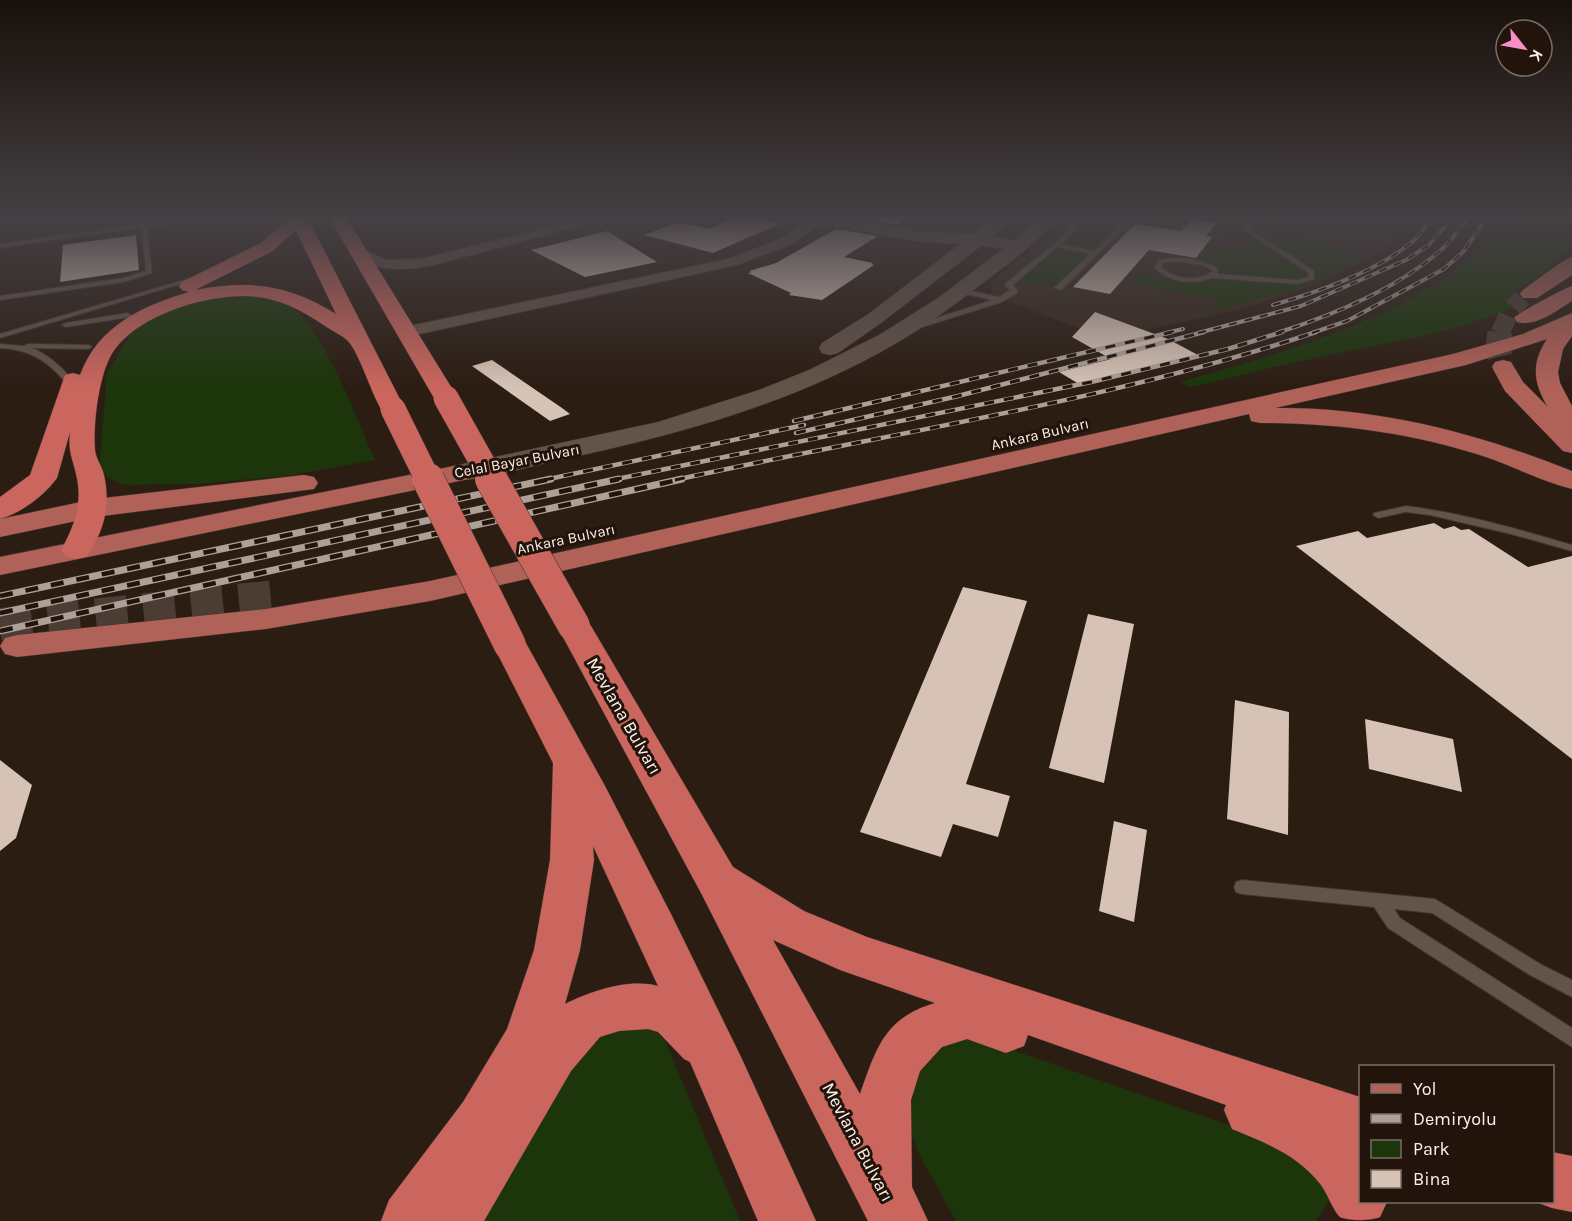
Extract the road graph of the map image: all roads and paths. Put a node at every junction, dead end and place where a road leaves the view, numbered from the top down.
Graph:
1 (144, 274) edge
2 (205, 274) edge
3 (216, 274) edge
4 (325, 274) edge
5 (371, 274) edge
6 (403, 274) edge
7 (676, 274) edge
8 (933, 274) edge
9 (982, 274) edge
10 (1022, 274) edge
11 (1073, 274) edge
12 (1167, 274) edge
13 (1314, 274) edge
14 (1560, 274) edge
15 (1213, 276) joint
16 (1058, 288) dead end
17 (960, 290) junction
18 (1572, 292) edge
19 (0, 298) edge
20 (1522, 298) tunnel mouth
21 (999, 300) junction
22 (389, 306) junction
23 (127, 315) junction
24 (1572, 321) edge
25 (901, 331) junction
26 (405, 332) junction
27 (14, 334) junction
28 (0, 336) edge
29 (359, 339) junction
30 (0, 346) edge
31 (18, 346) junction
32 (88, 347) junction
33 (1503, 367) tunnel mouth
34 (72, 385) junction
35 (1183, 420) junction
36 (1572, 422) edge
37 (1572, 445) edge
38 (454, 465) junction
39 (1572, 481) edge
40 (95, 508) junction
41 (0, 510) edge
42 (1378, 515) dead end
43 (0, 528) edge
44 (1572, 548) edge
45 (76, 550) junction
46 (506, 563) junction
47 (0, 566) edge
48 (276, 596) tunnel mouth
49 (17, 646) dead end
50 (572, 757) junction
51 (717, 880) junction
52 (1242, 886) dead end
53 (1379, 901) junction
54 (1572, 989) edge
55 (1572, 1038) edge
56 (714, 1054) junction
57 (1359, 1124) edge
58 (1554, 1180) edge
59 (1572, 1184) edge
60 (1359, 1195) edge
61 (1362, 1203) edge
62 (892, 1206) edge
63 (410, 1221) edge
64 (451, 1221) edge
65 (787, 1221) edge
66 (1363, 1221) edge

1 - 19 lane
2 - 27 lane
3 - 23 highway
4 - 29 highway
5 - 22 highway, Mevlana Bulvarı
6 - 22 street
7 - 26 street
8 - 38 main road, Celal Bayar Bulvarı
9 - 17 main road, Celal Bayar Bulvarı
10 - 21 lane
11 - 16 lane
12 - 15 lane
13 - 15 lane
14 - 20 main road
17 - 21 lane
17 - 25 main road, Celal Bayar Bulvarı
18 - 46 main road, Ankara Bulvarı
21 - 25 lane
22 - 26 highway, Mevlana Bulvarı
23 - 27 lane
23 - 32 highway
24 - 35 main road, Ankara Bulvarı
24 - 36 main road
25 - 38 main road, Celal Bayar Bulvarı
26 - 51 highway, Mevlana Bulvarı, bridge
27 - 28 lane
29 - 40 highway
29 - 50 highway, bridge
30 - 31 lane
31 - 32 lane
31 - 34 lane
32 - 34 highway
33 - 37 main road
34 - 41 highway
35 - 39 main road
35 - 46 main road, Ankara Bulvarı
38 - 40 main road, Celal Bayar Bulvarı
38 - 45 main road, Celal Bayar Bulvarı
40 - 43 main road, Celal Bayar Bulvarı
40 - 45 highway
42 - 44 lane
45 - 47 main road, Celal Bayar Bulvarı
46 - 48 main road
46 - 49 main road
50 - 56 highway
50 - 63 highway
51 - 57 highway
51 - 62 highway, Mevlana Bulvarı
52 - 53 lane
53 - 54 lane
53 - 55 lane
56 - 64 highway
56 - 65 highway
58 - 59 highway
60 - 62 highway
61 - 66 highway

